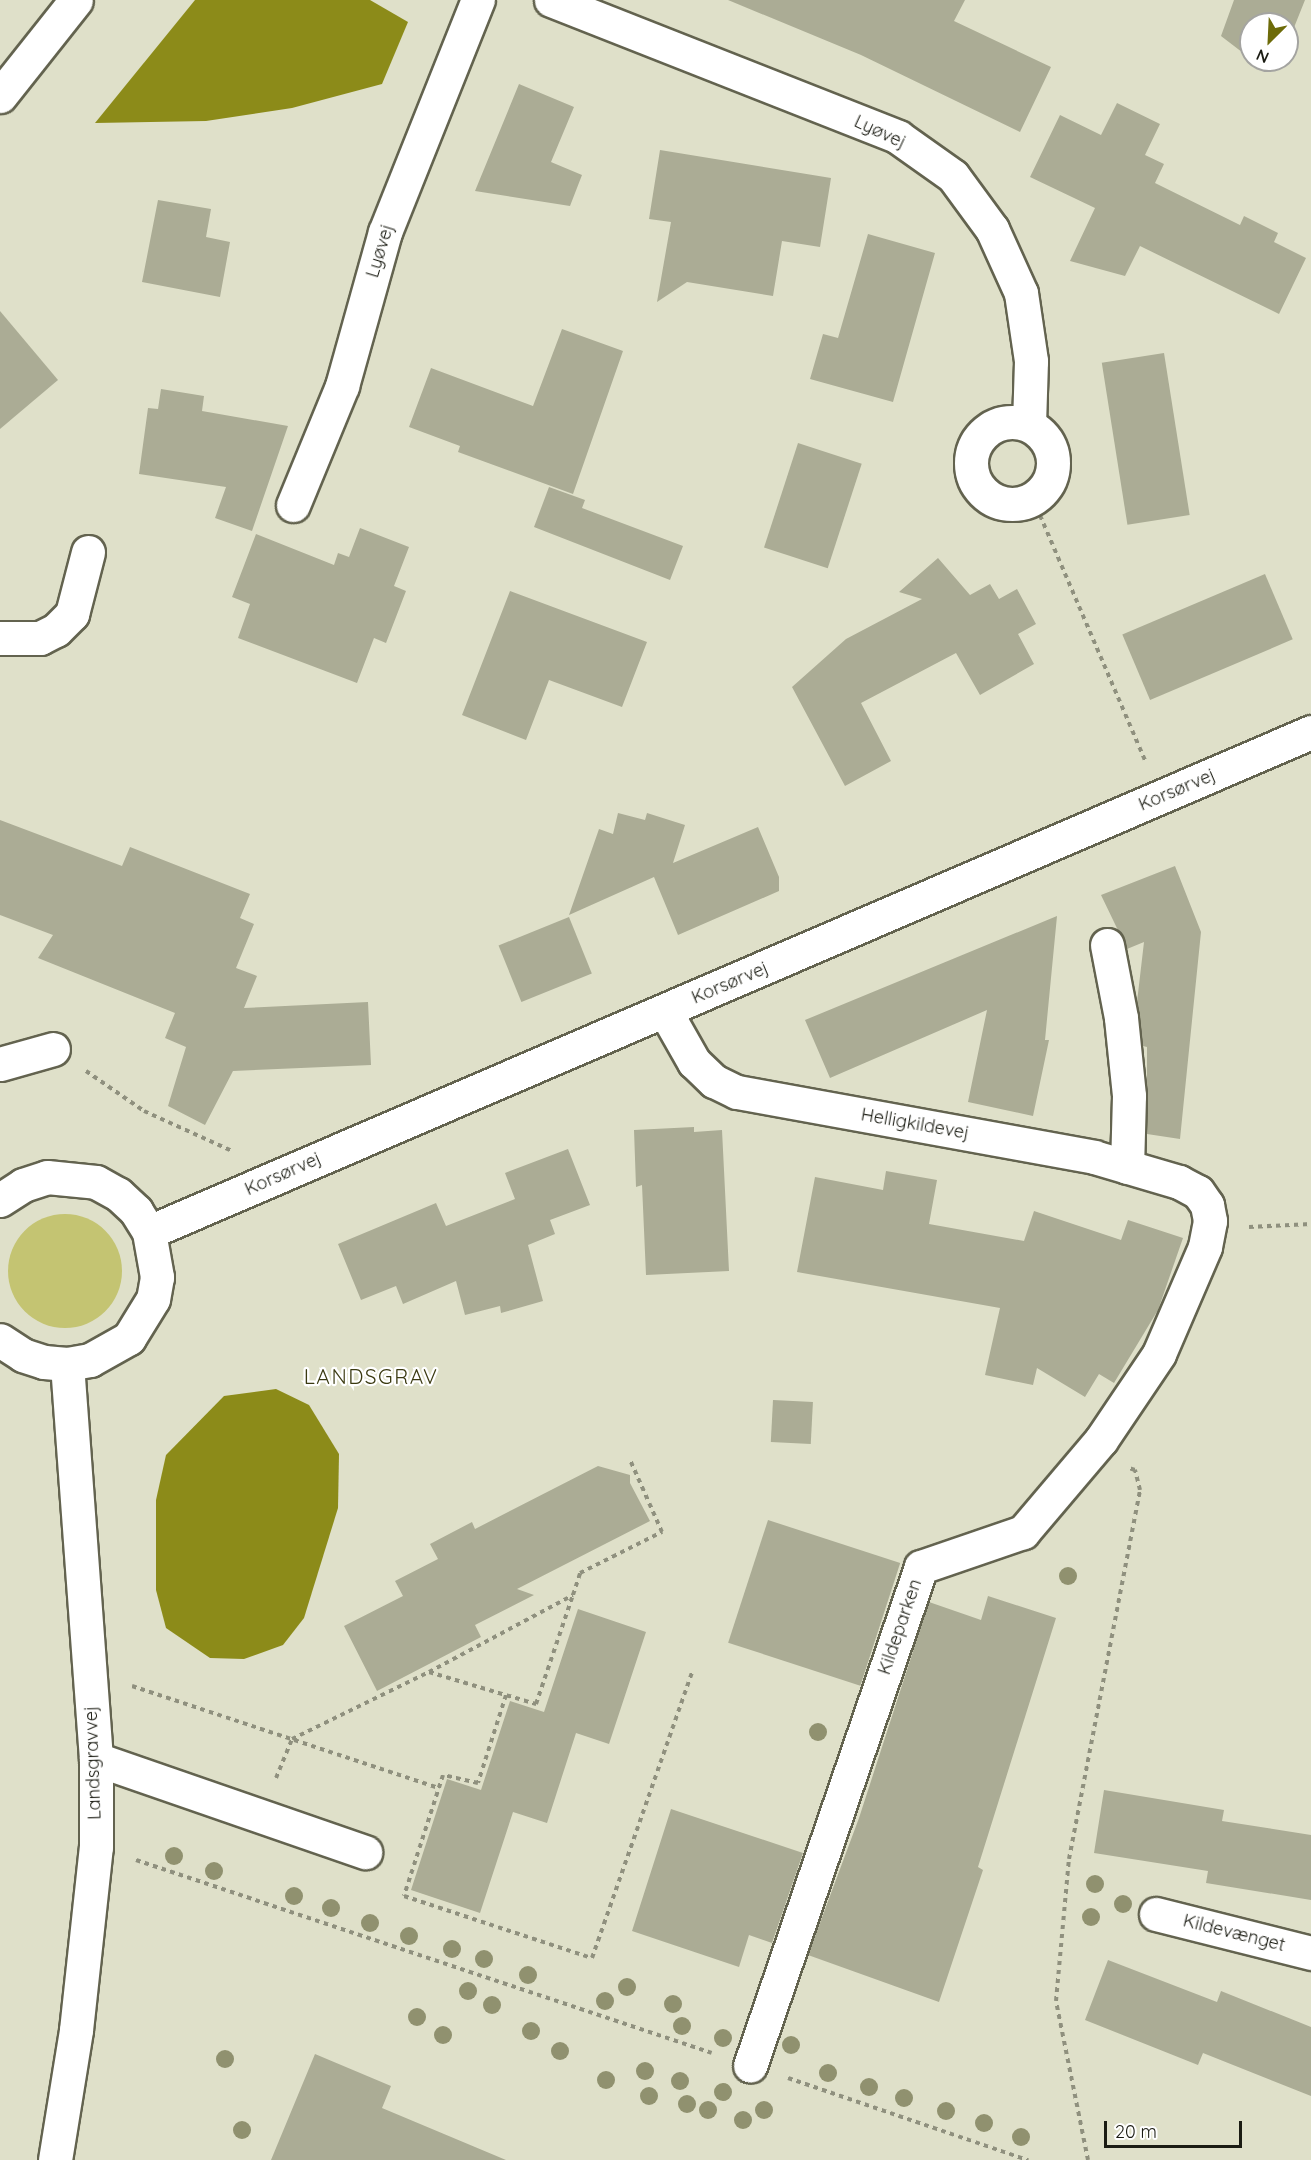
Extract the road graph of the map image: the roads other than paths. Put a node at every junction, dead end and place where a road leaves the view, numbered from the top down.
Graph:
1 (76, 0) edge
2 (478, 0) edge
3 (551, 0) edge
4 (0, 96) edge
5 (1029, 425) junction
6 (294, 505) dead end
7 (88, 552) dead end
8 (0, 638) edge
9 (1311, 732) edge
10 (1107, 945) dead end
11 (665, 1011) junction
12 (53, 1049) road end
13 (0, 1064) edge
14 (1127, 1167) junction
15 (0, 1200) edge
16 (1204, 1206) joint
17 (149, 1232) junction
18 (0, 1340) edge
19 (67, 1364) junction
20 (96, 1759) junction
21 (365, 1852) dead end
22 (1156, 1914) dead end
23 (1311, 1953) edge
24 (750, 2066) road end
25 (55, 2160) edge

1 - 4 street
2 - 6 street, Lyøvej
3 - 5 street, Lyøvej
5 - 5 street
7 - 8 street
9 - 11 street, Korsørvej
10 - 14 street
11 - 14 street, Helligkildevej
11 - 17 street, Korsørvej
12 - 13 street
14 - 16 street, Helligkildevej
15 - 17 street
16 - 24 street, Kildeparken
17 - 19 street
18 - 19 street
19 - 20 street, Landsgravvej
20 - 21 street
20 - 25 street, Landsgravvej
22 - 23 street, Kildevænget

